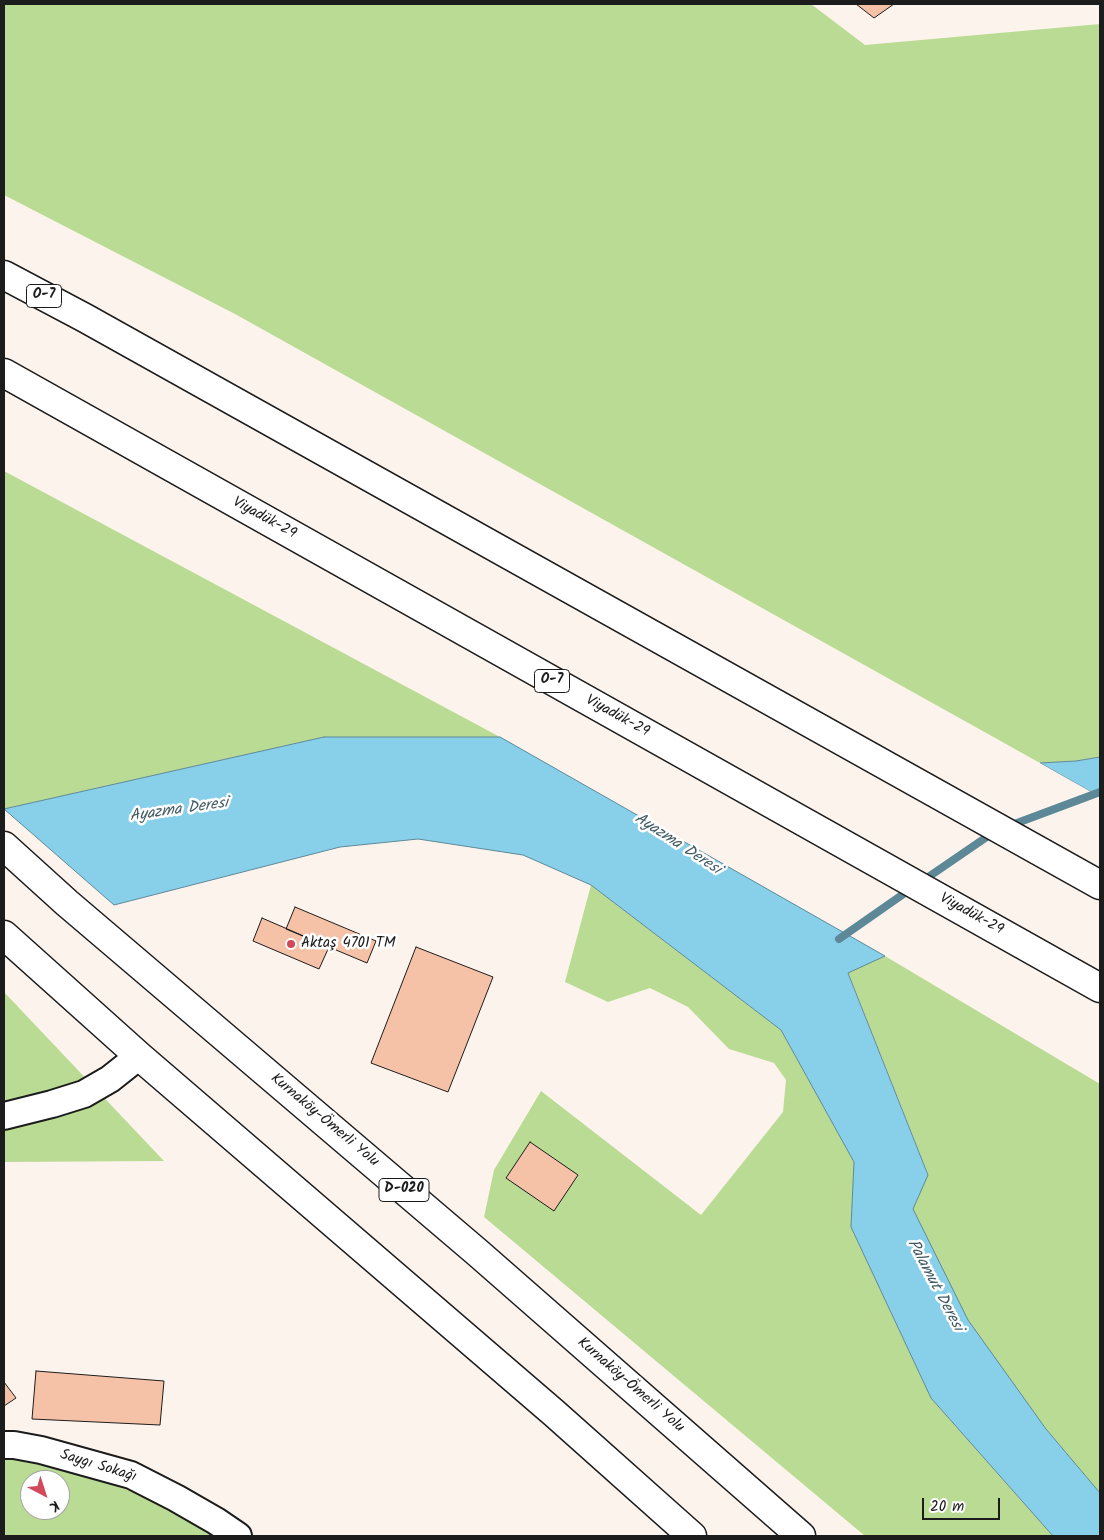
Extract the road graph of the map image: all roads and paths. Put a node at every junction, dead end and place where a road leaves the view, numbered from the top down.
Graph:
1 (4, 260) edge
2 (4, 274) edge
3 (85, 318) junction
4 (4, 374) edge
5 (4, 377) edge
6 (37, 392) junction
7 (4, 846) edge
8 (1100, 885) edge
9 (4, 935) edge
10 (1100, 988) edge
11 (139, 1056) junction
12 (4, 1116) edge
13 (4, 1445) edge
14 (238, 1536) edge
15 (692, 1536) edge
16 (801, 1536) edge

1 - 3 highway
2 - 3 highway, O-7
3 - 8 highway, O-7
4 - 6 highway, Viyadük-29 / O-7
5 - 6 highway
6 - 10 highway, Viyadük-29 / O-7
7 - 16 highway, Kurnaköy-Ömerli Yolu / D-020
9 - 11 highway
11 - 12 street
11 - 15 highway
13 - 14 street, Saygı Sokağı

